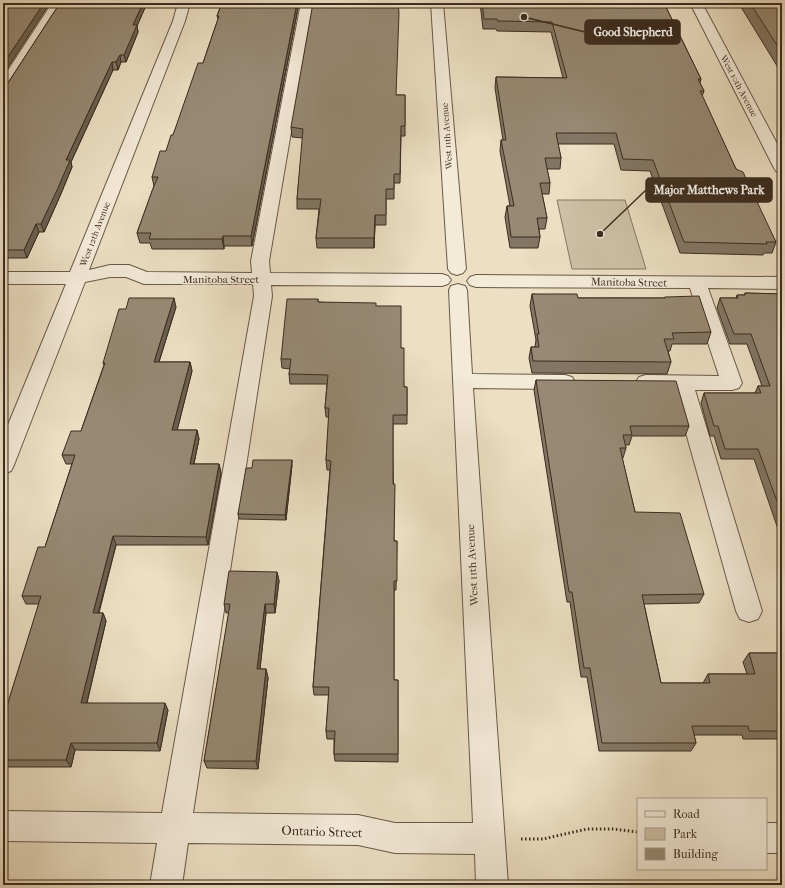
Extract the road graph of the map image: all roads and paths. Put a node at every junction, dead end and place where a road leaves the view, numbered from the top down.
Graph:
1 (58, 3) edge
2 (184, 3) edge
3 (307, 3) edge
4 (437, 3) edge
5 (696, 3) edge
6 (3, 89) edge
7 (782, 168) edge
8 (3, 278) edge
9 (78, 278) junction
10 (261, 279) junction
11 (458, 280) junction
12 (697, 282) junction
13 (782, 283) edge
14 (462, 381) junction
15 (581, 382) edge
16 (628, 382) edge
17 (682, 382) junction
18 (3, 465) edge
19 (749, 611) dead end
20 (3, 826) edge
21 (175, 828) junction
22 (637, 832) edge
23 (767, 838) edge
24 (782, 838) edge
25 (488, 839) junction
26 (166, 885) edge
27 (492, 885) edge

1 - 6 street
2 - 9 street, West 12th Avenue
3 - 10 street
4 - 11 street, West 11th Avenue
5 - 7 street, West 10th Avenue
8 - 9 street, Manitoba Street
9 - 10 street, Manitoba Street
9 - 18 street, West 12th Avenue
10 - 11 street, Manitoba Street
10 - 21 street
11 - 12 street, Manitoba Street
11 - 14 street, West 11th Avenue
12 - 13 street, Manitoba Street
12 - 17 street
14 - 15 street
14 - 25 street, West 11th Avenue
16 - 17 street
17 - 19 street
20 - 21 street, Ontario Street
21 - 25 street, Ontario Street
21 - 26 street
22 - 25 path
23 - 24 street
25 - 27 street, West 11th Avenue

